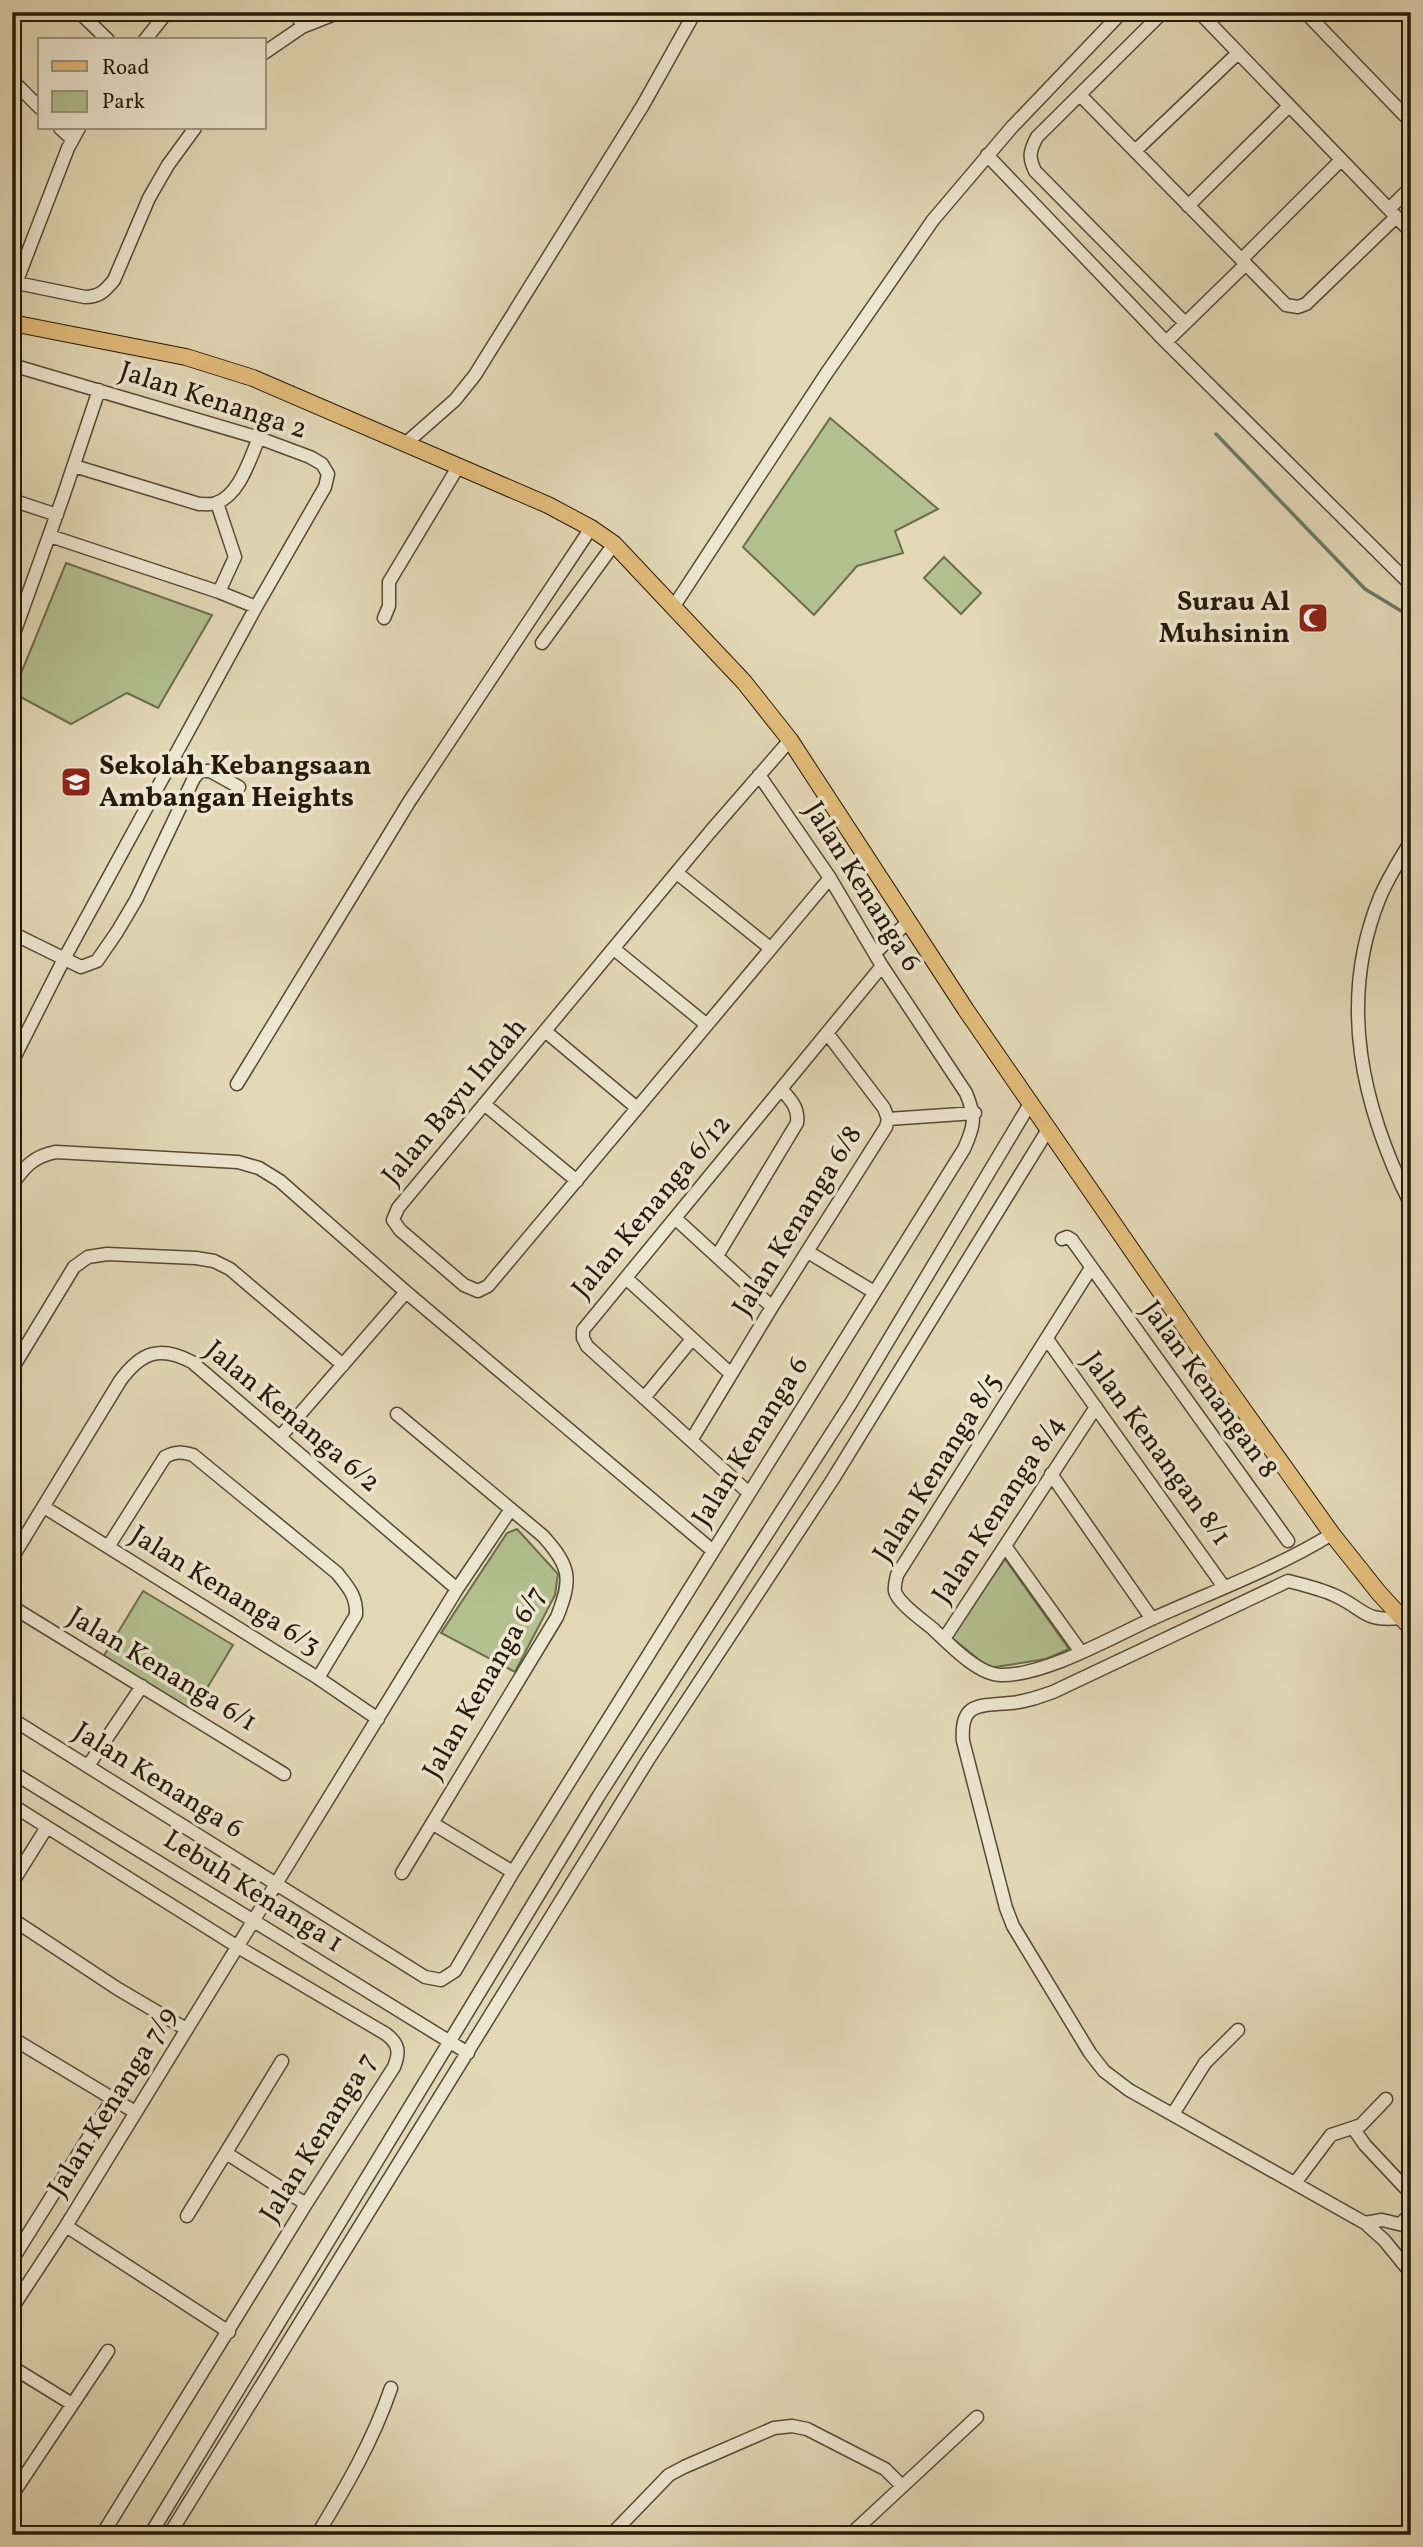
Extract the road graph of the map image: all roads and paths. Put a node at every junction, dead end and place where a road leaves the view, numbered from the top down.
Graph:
1 (79, 12) edge
2 (167, 12) edge
3 (297, 12) edge
4 (340, 12) edge
5 (695, 12) edge
6 (1122, 12) edge
7 (1163, 12) edge
8 (1199, 12) edge
9 (1305, 12) edge
10 (302, 27) junction
11 (106, 38) edge
12 (147, 38) edge
13 (266, 52) edge
14 (1238, 53) junction
15 (14, 83) edge
16 (1080, 95) junction
17 (38, 106) edge
18 (1289, 106) junction
19 (1411, 122) edge
20 (194, 130) edge
21 (75, 133) edge
22 (1135, 151) junction
23 (986, 155) junction
24 (1341, 160) junction
25 (1411, 187) edge
26 (1188, 206) junction
27 (1392, 213) junction
28 (1411, 232) edge
29 (1244, 262) junction
30 (14, 282) edge
31 (12, 323) edge
32 (1185, 323) junction
33 (1166, 342) junction
34 (12, 365) edge
35 (99, 390) junction
36 (259, 438) junction
37 (405, 444) junction
38 (74, 466) junction
39 (458, 467) junction
40 (12, 500) edge
41 (217, 503) junction
42 (57, 515) junction
43 (591, 528) junction
44 (50, 536) junction
45 (614, 544) junction
46 (1411, 585) edge
47 (219, 592) junction
48 (674, 606) junction
49 (256, 607) junction
50 (384, 618) dead end
51 (14, 630) edge
52 (542, 643) dead end
53 (790, 740) junction
54 (759, 775) junction
55 (239, 787) dead end
56 (1411, 841) edge
57 (677, 873) junction
58 (830, 878) junction
59 (908, 922) junction
60 (12, 933) edge
61 (770, 948) junction
62 (614, 949) junction
63 (875, 953) junction
64 (64, 959) junction
65 (882, 966) junction
66 (707, 1025) junction
67 (545, 1031) junction
68 (827, 1033) junction
69 (17, 1040) edge
70 (12, 1062) edge
71 (237, 1084) dead end
72 (781, 1089) junction
73 (1031, 1102) junction
74 (484, 1104) junction
75 (637, 1108) junction
76 (975, 1113) junction
77 (888, 1119) junction
78 (1049, 1128) junction
79 (577, 1181) junction
80 (12, 1185) edge
81 (1411, 1205) edge
82 (676, 1219) junction
83 (1062, 1240) dead end
84 (808, 1252) junction
85 (717, 1256) junction
86 (1091, 1268) junction
87 (626, 1278) junction
88 (406, 1292) junction
89 (874, 1292) junction
90 (772, 1307) junction
91 (692, 1339) junction
92 (1047, 1339) junction
93 (343, 1365) junction
94 (12, 1369) edge
95 (731, 1374) junction
96 (644, 1398) junction
97 (1096, 1407) junction
98 (397, 1414) dead end
99 (280, 1437) junction
100 (692, 1439) junction
101 (1051, 1474) junction
102 (749, 1493) junction
103 (44, 1507) junction
104 (511, 1509) junction
105 (1332, 1534) junction
106 (1287, 1541) dead end
107 (1005, 1546) junction
108 (108, 1547) junction
109 (713, 1552) junction
110 (12, 1558) edge
111 (1224, 1587) junction
112 (457, 1589) junction
113 (14, 1608) dead end
114 (1152, 1619) junction
115 (1406, 1623) edge
116 (944, 1639) junction
117 (1081, 1652) junction
118 (318, 1678) junction
119 (142, 1686) junction
120 (12, 1719) edge
121 (378, 1719) junction
122 (88, 1766) junction
123 (12, 1772) edge
124 (284, 1773) dead end
125 (12, 1805) edge
126 (432, 1823) junction
127 (47, 1827) junction
128 (513, 1872) junction
129 (402, 1873) dead end
130 (12, 1883) edge
131 (277, 1884) junction
132 (12, 1919) edge
133 (253, 1921) junction
134 (238, 1947) junction
135 (186, 2029) junction
136 (1238, 2030) dead end
137 (12, 2038) edge
138 (451, 2043) junction
139 (468, 2053) junction
140 (282, 2061) dead end
141 (112, 2099) junction
142 (1386, 2099) dead end
143 (135, 2112) junction
144 (1173, 2114) junction
145 (1353, 2127) junction
146 (226, 2153) junction
147 (1295, 2183) junction
148 (1411, 2194) edge
149 (306, 2204) junction
150 (1411, 2214) edge
151 (187, 2216) dead end
152 (1365, 2223) junction
153 (65, 2226) junction
154 (1405, 2226) edge
155 (12, 2260) edge
156 (1411, 2273) edge
157 (12, 2308) edge
158 (229, 2332) junction
159 (108, 2351) dead end
160 (12, 2367) edge
161 (391, 2388) dead end
162 (72, 2404) junction
163 (977, 2417) dead end
164 (902, 2486) junction
165 (12, 2495) edge
166 (102, 2535) edge
167 (150, 2535) edge
168 (169, 2535) edge
169 (317, 2535) edge
170 (611, 2535) edge
171 (776, 2535) edge
172 (798, 2535) edge
173 (850, 2535) edge

1 - 11 street
2 - 12 street
3 - 10 street
4 - 10 street
5 - 37 street
6 - 23 street
7 - 16 street
8 - 14 street
9 - 19 street
10 - 13 street
14 - 18 street
14 - 22 street
15 - 17 street
16 - 22 street
16 - 32 street
18 - 24 street
18 - 26 street
20 - 30 street
21 - 30 street
22 - 26 street
23 - 33 street
23 - 48 street
24 - 27 street
24 - 29 street
25 - 27 street
26 - 29 street
27 - 28 street
27 - 29 street
29 - 32 street
31 - 37 main road
32 - 33 street
33 - 46 street
34 - 35 street, Jalan Kenanga 2
35 - 36 street, Jalan Kenanga 2
35 - 38 street
36 - 41 street
36 - 49 street, Jalan Kenanga 2
37 - 39 main road
38 - 41 street
38 - 42 street
39 - 43 main road
39 - 50 street
40 - 42 street
41 - 47 street
42 - 44 street
43 - 45 main road
43 - 71 street
44 - 47 street
44 - 51 street
45 - 48 main road
45 - 52 street
47 - 49 street
48 - 53 main road
49 - 64 street
53 - 54 street, Jalan Bayu Indah
53 - 59 main road
54 - 57 street, Jalan Bayu Indah
54 - 58 street, Jalan Kenanga 6
55 - 64 street
56 - 81 street
57 - 61 street
57 - 62 street, Jalan Bayu Indah
58 - 61 street, Jalan Bayu Indah
58 - 63 street, Jalan Kenanga 6
59 - 63 street
59 - 73 main road
60 - 64 street
61 - 66 street, Jalan Bayu Indah
62 - 66 street
62 - 67 street, Jalan Bayu Indah
63 - 65 street, Jalan Kenanga 6
64 - 69 street
65 - 68 street, Jalan Kenanga 6/12
65 - 76 street, Jalan Kenanga 6
66 - 75 street, Jalan Bayu Indah
67 - 74 street, Jalan Bayu Indah
67 - 75 street
68 - 72 street, Jalan Kenanga 6/12
68 - 77 street, Jalan Kenanga 6/8
69 - 70 street
72 - 82 street, Jalan Kenanga 6/12
72 - 85 street
73 - 78 main road
73 - 138 street
74 - 79 street
74 - 79 street, Jalan Bayu Indah
75 - 79 street, Jalan Bayu Indah
76 - 77 street
76 - 89 street, Jalan Kenanga 6
77 - 84 street, Jalan Kenanga 6/8
78 - 105 main road
78 - 139 street
80 - 88 street, Jalan Kenanga 6
82 - 85 street
82 - 87 street, Jalan Kenanga 6/12
83 - 86 street, Jalan Kenangan 8
84 - 89 street
84 - 90 street, Jalan Kenanga 6/8
85 - 90 street
86 - 92 street, Jalan Kenanga 8/5
86 - 106 street, Jalan Kenangan 8
87 - 91 street
87 - 96 street, Jalan Kenanga 6/12
88 - 93 street
88 - 109 street, Jalan Kenanga 6
89 - 102 street, Jalan Kenanga 6
90 - 95 street, Jalan Kenanga 6/8
91 - 95 street
91 - 96 street
92 - 97 street, Jalan Kenangan 8/1
92 - 116 street, Jalan Kenanga 8/5
93 - 94 street
93 - 99 street
95 - 100 street, Jalan Kenanga 6/8
96 - 100 street, Jalan Kenanga 6/12
97 - 101 street, Jalan Kenanga 8/4
97 - 111 street, Jalan Kenangan 8/1
98 - 104 street, Jalan Kenanga 6/7
99 - 103 street, Jalan Kenanga 6/2
99 - 112 street, Jalan Kenanga 6/2
100 - 102 street, Jalan Kenanga 6/12
101 - 107 street, Jalan Kenanga 8/4
101 - 114 street
102 - 109 street, Jalan Kenanga 6
103 - 108 street, Jalan Kenanga 6/3
103 - 110 street, Jalan Kenanga 6/2
104 - 112 street
104 - 126 street, Jalan Kenanga 6/7
105 - 111 street, Jalan Kenanga 8/5
105 - 115 main road
107 - 116 street, Jalan Kenanga 8/4
107 - 117 street
108 - 118 street, Jalan Kenanga 6/3
108 - 118 street
109 - 128 street
111 - 114 street, Jalan Kenanga 8/5
112 - 121 street
113 - 119 street, Jalan Kenanga 6/1
114 - 117 street, Jalan Kenanga 8/5
115 - 144 street
116 - 117 street, Jalan Kenanga 8/5
118 - 121 street, Jalan Kenanga 6/3
119 - 122 street
119 - 124 street, Jalan Kenanga 6/1
120 - 122 street, Jalan Kenanga 6
121 - 131 street
122 - 131 street, Jalan Kenanga 6
123 - 133 street, Lebuh Kenanga 1
125 - 127 street, Jalan Kenanga 7
126 - 128 street
126 - 129 street, Jalan Kenanga 6/7
127 - 130 street
127 - 134 street, Jalan Kenanga 7
128 - 131 street, Jalan Kenanga 6
131 - 133 street
132 - 135 street
133 - 134 street, Jalan Kenanga 7/9
133 - 138 street, Lebuh Kenanga 1
134 - 135 street, Jalan Kenanga 7/9
134 - 149 street, Jalan Kenanga 7
135 - 143 street, Jalan Kenanga 7/9
136 - 144 street
137 - 141 street
138 - 139 street, Lebuh Kenanga 1
138 - 167 street
139 - 168 street
140 - 146 street
141 - 143 street
141 - 155 street
142 - 145 street
143 - 153 street, Jalan Kenanga 7/9
144 - 147 street
145 - 147 street
145 - 148 street
146 - 149 street
146 - 151 street
147 - 152 street
149 - 158 street, Jalan Kenanga 7
150 - 154 street
152 - 154 street
152 - 156 street
153 - 157 street, Jalan Kenanga 7/9
153 - 158 street
158 - 166 street, Jalan Kenanga 7
159 - 162 street
160 - 162 street
161 - 169 street
162 - 165 street
163 - 164 street
164 - 170 street
164 - 173 street
171 - 172 street

